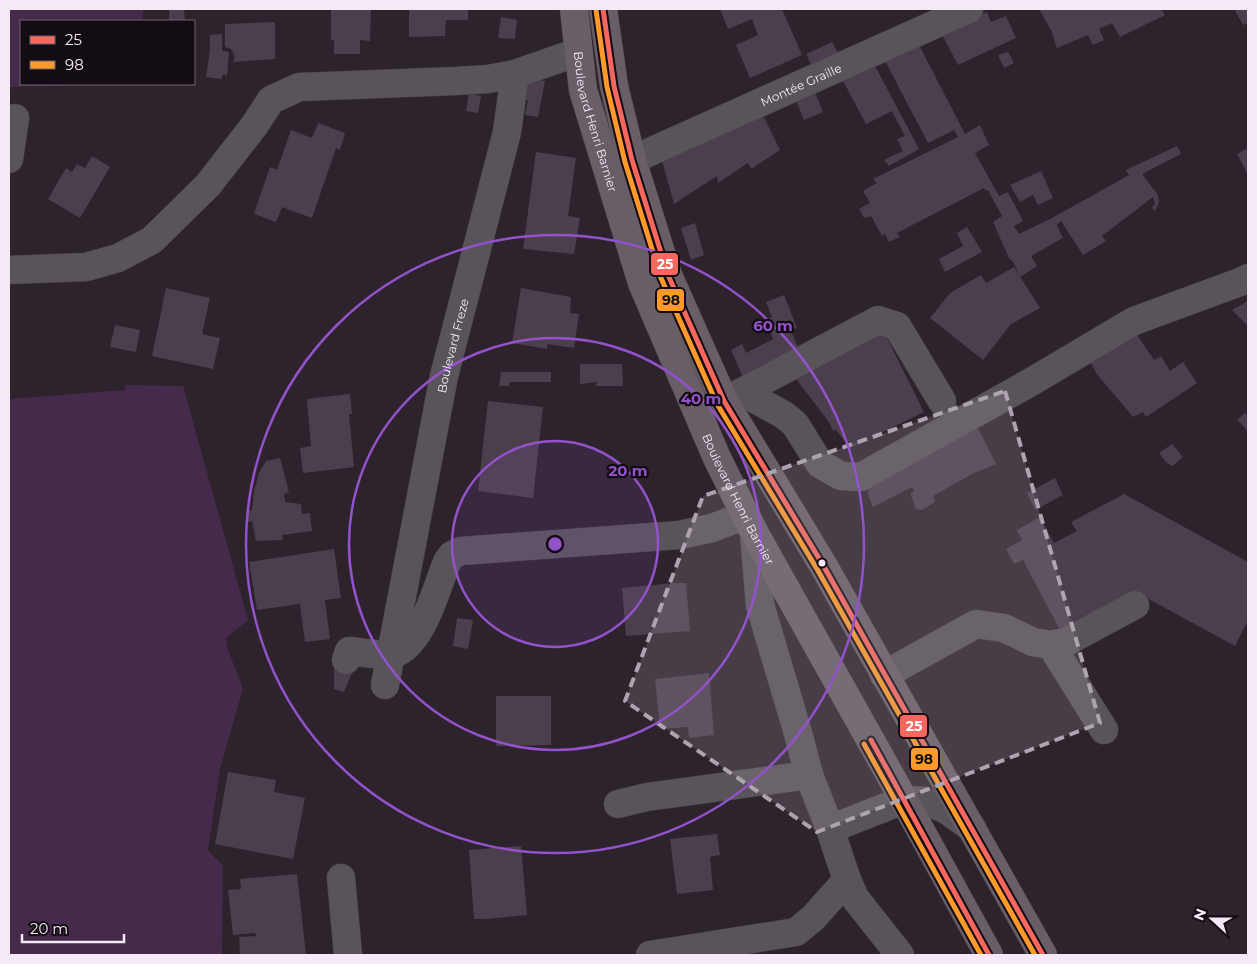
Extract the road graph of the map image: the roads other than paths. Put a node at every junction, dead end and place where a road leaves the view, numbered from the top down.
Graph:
1 (574, 9) edge
2 (603, 9) edge
3 (969, 9) edge
4 (578, 52) junction
5 (516, 74) junction
6 (15, 118) dead end
7 (9, 159) edge
8 (632, 160) junction
9 (9, 270) edge
10 (1248, 278) edge
11 (733, 396) junction
12 (942, 401) dead end
13 (750, 524) junction
14 (1135, 605) dead end
15 (1051, 644) junction
16 (391, 654) junction
17 (346, 660) dead end
18 (884, 675) junction
19 (385, 685) dead end
20 (1104, 730) dead end
21 (809, 775) junction
22 (904, 800) junction
23 (618, 804) dead end
24 (972, 828) junction
25 (830, 829) junction
26 (341, 878) dead end
27 (847, 880) junction
28 (348, 955) edge
29 (650, 955) edge
30 (900, 955) edge
31 (989, 955) edge
32 (1043, 955) edge

1 - 4 main road, Boulevard Henri Barnier
2 - 8 main road, Boulevard Henri Barnier
3 - 8 street, Montée Graille
4 - 5 street
4 - 13 main road, Boulevard Henri Barnier
5 - 9 street
5 - 16 street, Boulevard Freze
6 - 7 street
8 - 11 main road, Boulevard Henri Barnier
10 - 11 street
11 - 12 street
11 - 18 main road, Boulevard Henri Barnier
13 - 16 street
13 - 21 street
13 - 22 main road, Boulevard Henri Barnier
14 - 15 street
15 - 18 street
15 - 20 street
16 - 17 street
16 - 19 street, Boulevard Freze
18 - 24 main road, Boulevard Henri Barnier
21 - 23 street
21 - 25 street
22 - 24 street
22 - 25 street
22 - 31 main road, Boulevard Henri Barnier
24 - 32 main road, Boulevard Henri Barnier
25 - 27 street
26 - 28 street
27 - 29 street
27 - 30 street

